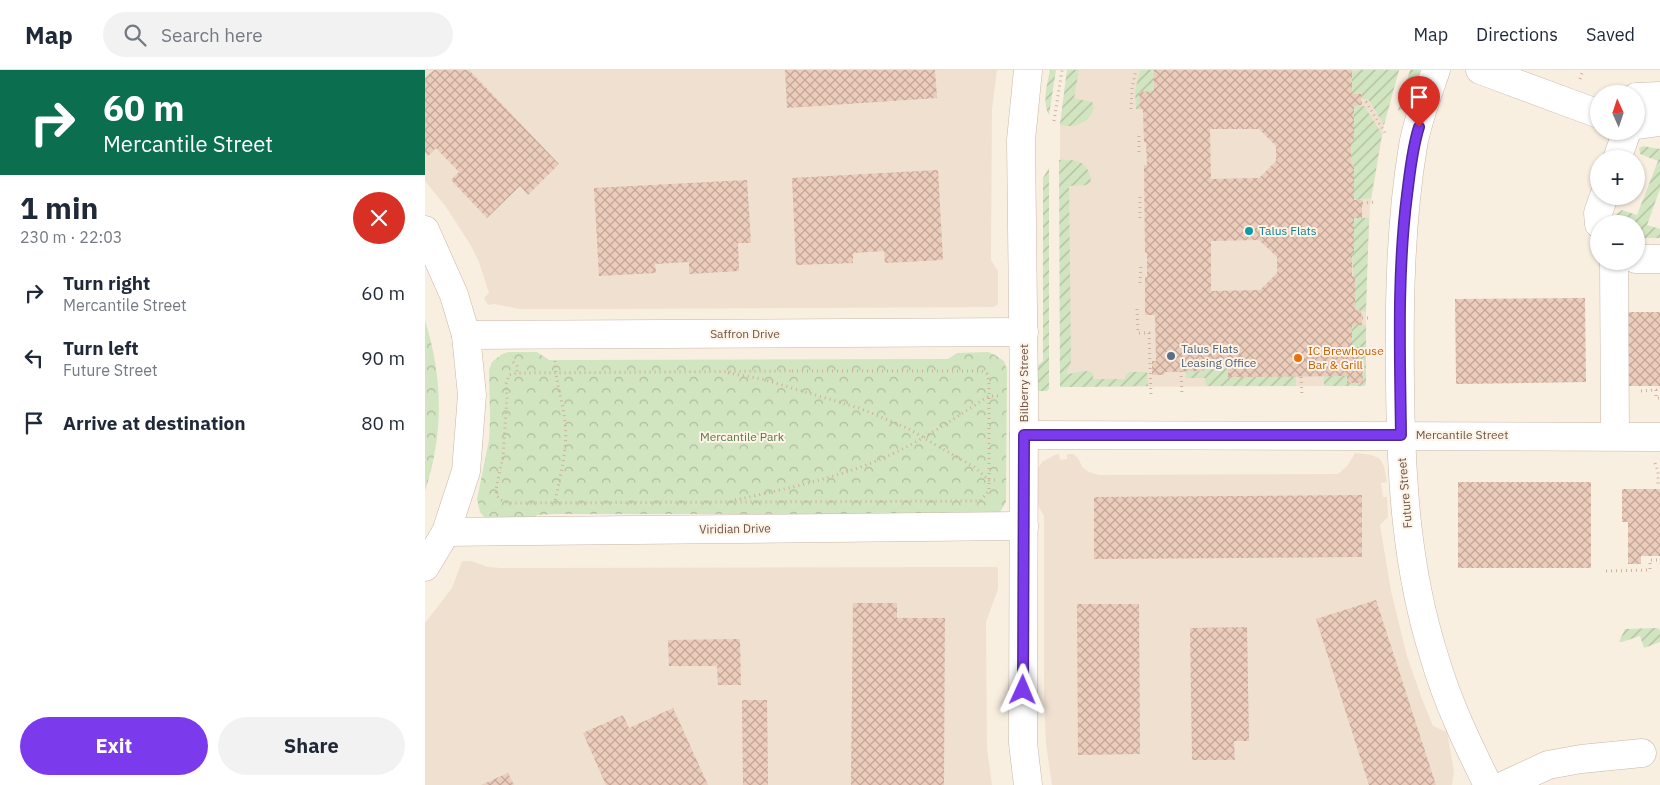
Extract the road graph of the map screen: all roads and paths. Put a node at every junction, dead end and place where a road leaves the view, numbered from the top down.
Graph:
1 (1028, 70) edge
2 (1062, 70) edge
3 (1136, 70) edge
4 (1436, 70) edge
5 (1480, 70) edge
6 (1540, 80) edge
7 (1660, 96) edge
8 (1645, 97) edge
9 (1590, 100) edge
10 (1564, 101) junction
11 (1361, 103) dead end
12 (1131, 109) dead end
13 (1590, 111) edge
14 (1054, 121) dead end
15 (1660, 122) edge
16 (1645, 124) edge
17 (1139, 136) dead end
18 (1387, 136) dead end
19 (1139, 154) dead end
20 (1140, 197) dead end
21 (1376, 202) dead end
22 (1362, 203) dead end
23 (1140, 221) dead end
24 (425, 230) edge
25 (1645, 259) edge
26 (1660, 259) edge
27 (1141, 263) dead end
28 (1614, 270) edge
29 (1140, 283) dead end
30 (1137, 309) dead end
31 (1361, 318) dead end
32 (1371, 318) dead end
33 (1024, 332) junction
34 (466, 335) junction
35 (512, 360) dead end
36 (555, 360) dead end
37 (1181, 371) dead end
38 (517, 372) junction
39 (555, 372) junction
40 (721, 372) junction
41 (1301, 376) dead end
42 (502, 381) dead end
43 (506, 384) junction
44 (989, 396) junction
45 (1151, 396) dead end
46 (1182, 396) dead end
47 (1302, 396) dead end
48 (1024, 435) junction
49 (1401, 435) junction
50 (1615, 436) junction
51 (923, 437) junction
52 (1660, 437) edge
53 (1658, 471) dead end
54 (989, 480) junction
55 (1660, 485) edge
56 (727, 501) junction
57 (555, 502) junction
58 (555, 508) dead end
59 (1024, 526) junction
60 (446, 532) junction
61 (1660, 560) edge
62 (425, 567) edge
63 (1606, 571) dead end
64 (1642, 753) dead end
65 (1028, 785) edge
66 (1488, 785) edge
67 (1505, 785) edge

1 - 33 street, Bilberry Street
2 - 14 path
3 - 12 path
4 - 49 street, Future Street
5 - 6 street
6 - 10 street
7 - 8 street
9 - 10 street
10 - 13 street
11 - 18 path
15 - 16 street
17 - 19 path
20 - 23 path
21 - 22 path
24 - 34 street
25 - 26 street
27 - 29 path
28 - 50 street
30 - 45 path
31 - 32 path
33 - 34 street, Saffron Drive
33 - 48 street, Bilberry Street
34 - 60 street
35 - 38 path
36 - 39 path
37 - 46 path
38 - 39 path
38 - 43 path
39 - 40 path
39 - 57 path
40 - 44 path
40 - 51 path
41 - 47 path
42 - 43 path
43 - 57 path
44 - 51 path
44 - 54 path
48 - 49 street, Mercantile Street
48 - 59 street, Bilberry Street
49 - 50 street, Mercantile Street
49 - 66 street, Future Street
50 - 52 street, Mercantile Street
51 - 54 path
51 - 56 path
53 - 55 path
54 - 56 path
56 - 57 path
57 - 58 path
59 - 60 street, Viridian Drive
59 - 65 street, Bilberry Street
60 - 62 street
61 - 63 path
64 - 67 street

